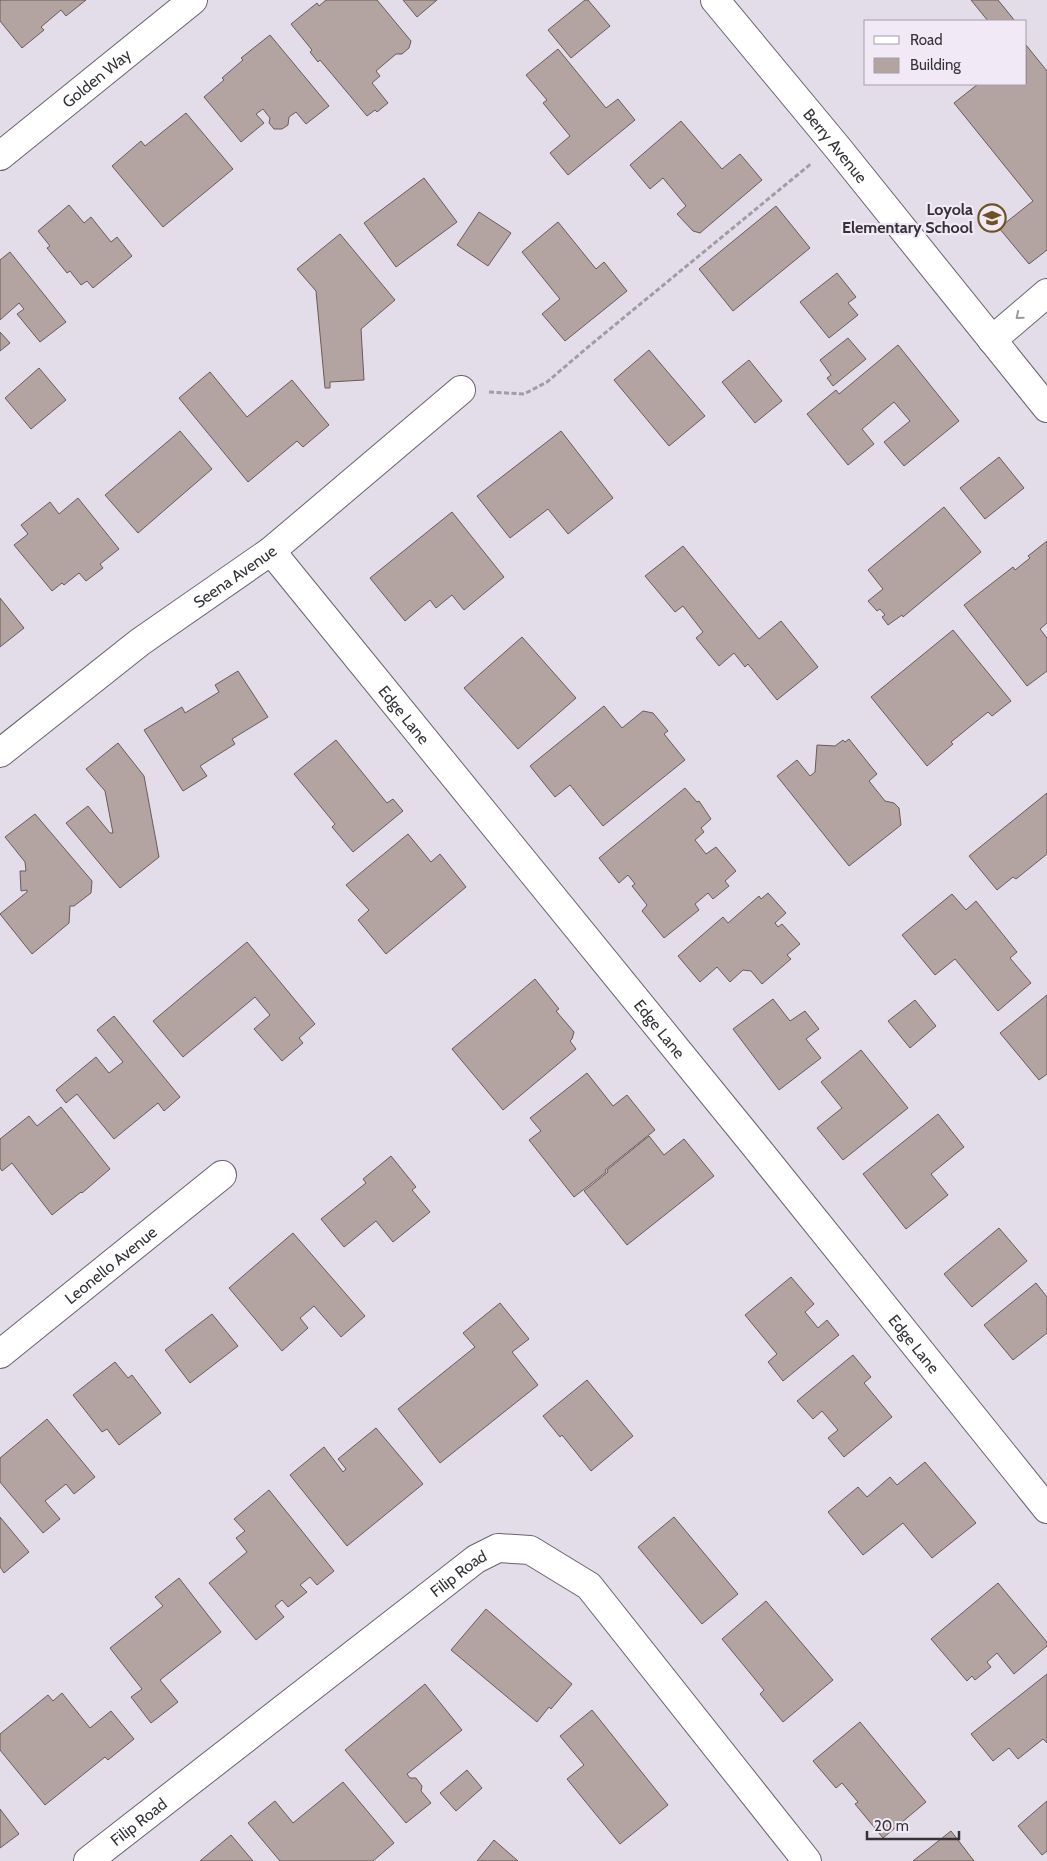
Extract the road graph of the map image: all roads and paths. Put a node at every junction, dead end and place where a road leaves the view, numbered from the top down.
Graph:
1 (193, 0) edge
2 (715, 0) edge
3 (0, 156) edge
4 (812, 164) dead end
5 (1047, 293) edge
6 (992, 340) junction
7 (461, 390) joint
8 (1047, 408) edge
9 (270, 551) junction
10 (0, 753) edge
11 (222, 1176) dead end
12 (0, 1354) edge
13 (1047, 1510) edge
14 (88, 1861) edge
15 (807, 1861) edge

1 - 3 street, Golden Way
2 - 6 street, Berry Avenue
4 - 7 path
5 -> 6 street
6 - 8 street, Berry Avenue
7 - 9 street, Seena Avenue
9 - 10 street, Seena Avenue
9 - 13 street, Edge Lane
11 - 12 street, Leonello Avenue
14 - 15 street, Filip Road

